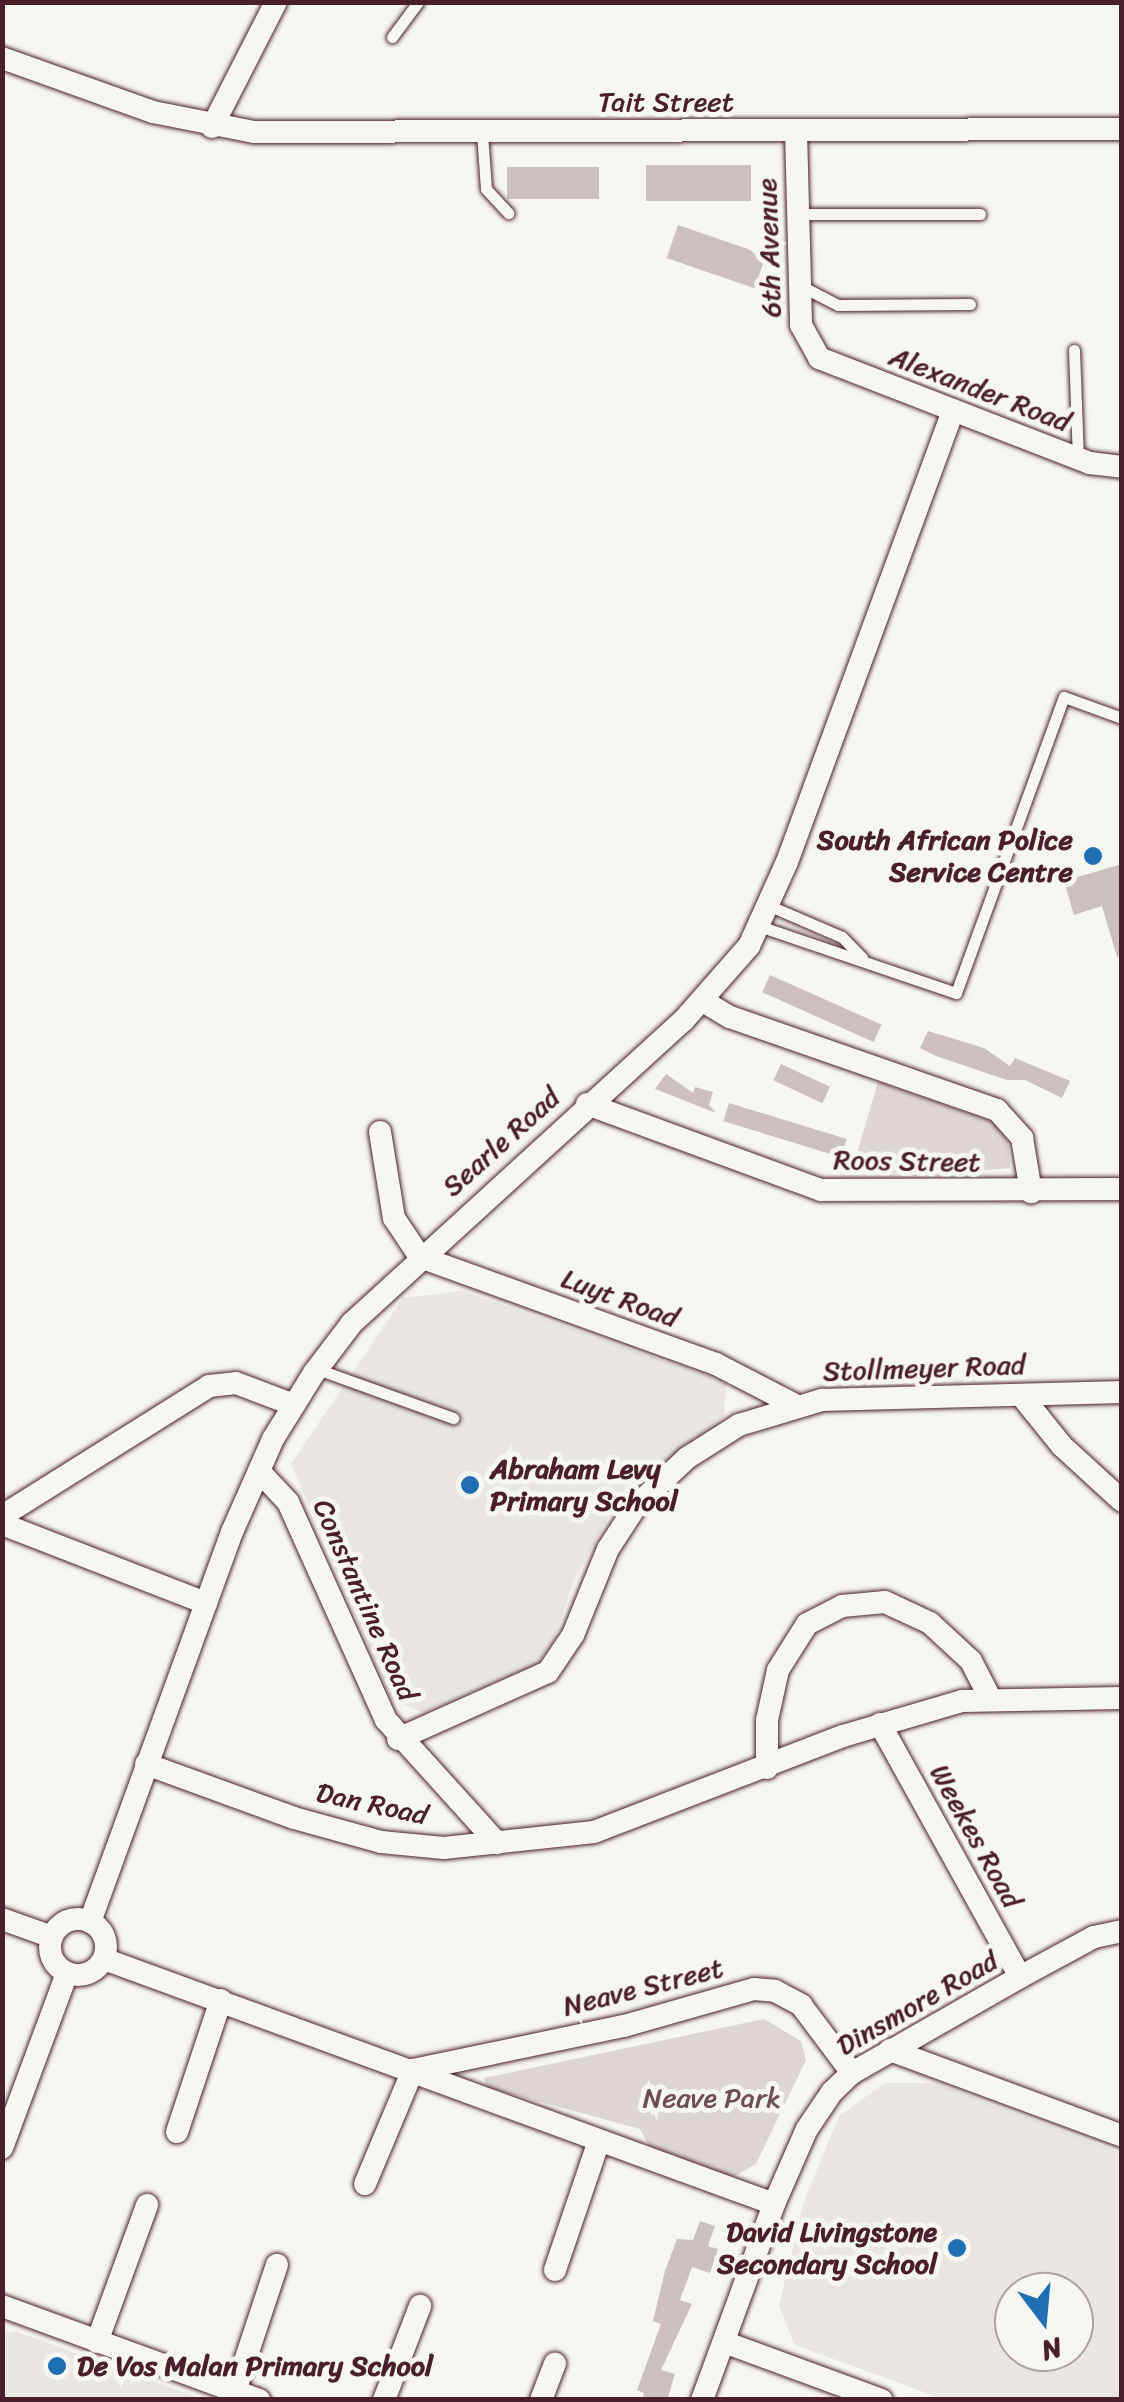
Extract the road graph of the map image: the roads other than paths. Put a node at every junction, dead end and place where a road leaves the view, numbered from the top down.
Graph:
1 (276, 2) edge
2 (418, 2) edge
3 (392, 37) dead end
4 (2, 58) edge
5 (212, 127) junction
6 (1122, 129) edge
7 (796, 131) junction
8 (482, 133) junction
9 (508, 212) dead end
10 (797, 214) junction
11 (980, 214) dead end
12 (799, 285) junction
13 (970, 304) dead end
14 (1074, 350) dead end
15 (819, 358) joint
16 (954, 411) junction
17 (1078, 458) junction
18 (1122, 467) edge
19 (1122, 718) edge
20 (765, 916) junction
21 (862, 958) junction
22 (703, 1001) junction
23 (587, 1104) junction
24 (380, 1132) dead end
25 (1122, 1190) edge
26 (1032, 1192) junction
27 (420, 1256) junction
28 (318, 1369) junction
29 (1122, 1392) edge
30 (1021, 1395) junction
31 (294, 1405) junction
32 (794, 1405) junction
33 (453, 1418) dead end
34 (259, 1471) junction
35 (1122, 1501) edge
36 (2, 1516) edge
37 (2, 1524) edge
38 (206, 1603) junction
39 (990, 1698) junction
40 (1122, 1698) edge
41 (880, 1724) junction
42 (398, 1739) junction
43 (146, 1764) junction
44 (767, 1768) junction
45 (497, 1843) junction
46 (2, 1919) edge
47 (90, 1922) junction
48 (1122, 1931) edge
49 (52, 1937) junction
50 (104, 1959) junction
51 (67, 1973) junction
52 (1020, 1976) junction
53 (221, 2000) junction
54 (890, 2050) junction
55 (413, 2070) junction
56 (852, 2073) junction
57 (177, 2132) dead end
58 (1122, 2136) edge
59 (599, 2141) junction
60 (2, 2148) edge
61 (365, 2184) dead end
62 (774, 2204) junction
63 (147, 2205) dead end
64 (277, 2265) dead end
65 (554, 2270) dead end
66 (2, 2306) edge
67 (420, 2306) dead end
68 (97, 2342) junction
69 (724, 2342) junction
70 (555, 2364) dead end
71 (235, 2390) junction
72 (259, 2400) edge
73 (384, 2400) edge
74 (541, 2400) edge
75 (702, 2400) edge
76 (882, 2400) edge

1 - 5 street
2 - 3 lane
4 - 5 street
5 - 8 street, Tait Street
6 - 7 street, Tait Street
7 - 8 street, Tait Street
7 - 10 street, 6th Avenue
8 - 9 lane
10 - 11 lane
10 - 12 street, 6th Avenue
12 - 13 lane
12 - 15 street, 6th Avenue
14 - 17 lane
15 - 16 street, Alexander Road
16 - 17 street, Alexander Road
16 - 20 street, Searle Road
17 - 18 street, Alexander Road
19 - 21 lane
20 - 21 lane
20 - 21 lane
20 - 22 street, Searle Road
22 - 23 street, Searle Road
22 - 26 street
23 - 26 street, Roos Street
23 - 27 street, Searle Road
24 - 27 street
25 - 26 street, Roos Street
27 - 28 street, Searle Road
27 - 32 street, Luyt Road
28 - 31 street, Searle Road
28 - 33 lane
29 - 30 street, Stollmeyer Road
30 - 32 street, Stollmeyer Road
30 - 35 street
31 - 34 street, Searle Road
31 - 36 street
32 - 42 street, Stollmeyer Road
34 - 38 street, Searle Road
34 - 42 street, Constantine Road
37 - 38 street
38 - 43 street, Searle Road
39 - 40 street
39 - 41 street
39 - 44 street
41 - 44 street
41 - 52 street, Weekes Road
42 - 45 street, Constantine Road
43 - 45 street, Dan Road
43 - 47 street, Searle Road
44 - 45 street, Dan Road
46 - 49 street
47 - 49 street
47 - 50 street
48 - 52 street, Dinsmore Road
49 - 51 street
50 - 51 street
50 - 53 street
51 - 60 street
52 - 54 street, Dinsmore Road
53 - 55 street
53 - 57 street
54 - 56 street, Dinsmore Road
54 - 58 street
55 - 56 street, Neave Street
55 - 59 street
55 - 61 street
56 - 62 street, Dinsmore Road
59 - 62 street
59 - 65 street
62 - 69 street, Dinsmore Road
63 - 68 street
64 - 71 street
66 - 68 street
67 - 73 street
68 - 71 street
69 - 75 street, Dinsmore Road
69 - 76 street
70 - 74 street
71 - 72 street

